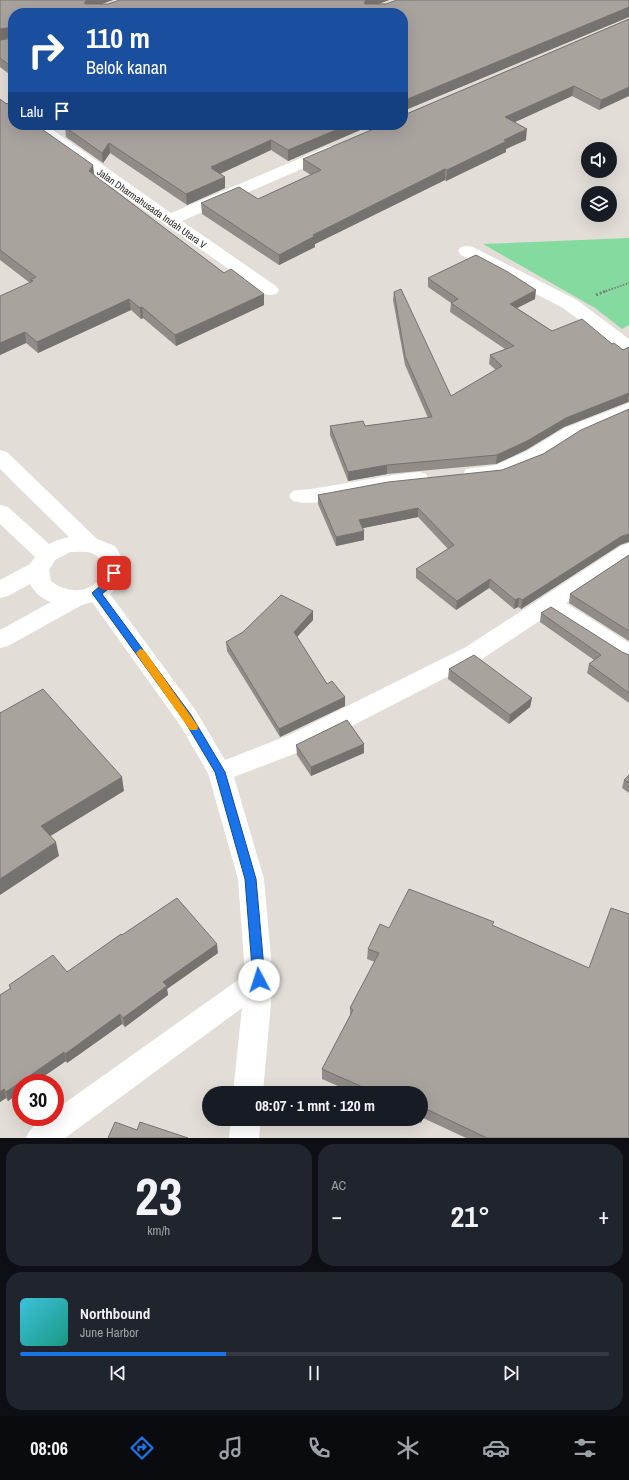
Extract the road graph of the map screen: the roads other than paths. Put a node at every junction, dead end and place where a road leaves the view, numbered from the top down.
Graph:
1 (48, 130) edge
2 (347, 143) edge
3 (169, 220) junction
4 (467, 251) dead end
5 (270, 290) dead end
6 (629, 348) edge
7 (629, 409) edge
8 (0, 456) edge
9 (300, 496) dead end
10 (0, 512) edge
11 (89, 544) junction
12 (629, 551) edge
13 (43, 562) junction
14 (0, 590) edge
15 (86, 596) junction
16 (551, 604) junction
17 (0, 640) edge
18 (629, 654) edge
19 (220, 772) junction
20 (259, 980) junction
21 (249, 1086) edge
22 (245, 1126) edge
23 (41, 1138) edge
24 (244, 1138) edge

1 - 3 street, Jalan Dharmahusada Indah Utara V
2 - 3 street
3 - 5 street, Jalan Dharmahusada Indah Utara V
4 - 6 street
7 - 9 street
8 - 11 street
10 - 13 street
11 - 13 street
11 - 15 street
12 - 16 street
13 - 14 street
13 - 15 street
15 - 17 street
15 - 19 street
16 - 18 street
16 - 19 street
19 - 20 street
20 - 21 street
20 - 23 street
22 - 24 street

